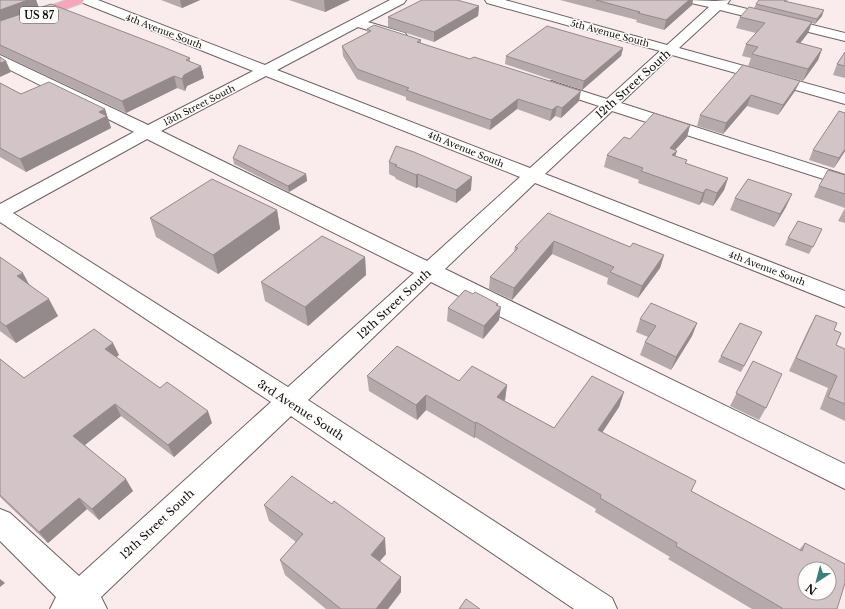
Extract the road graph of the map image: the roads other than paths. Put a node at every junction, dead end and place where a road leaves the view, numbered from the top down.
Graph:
1 (78, 0) edge
2 (87, 0) edge
3 (400, 0) edge
4 (491, 0) edge
5 (695, 0) edge
6 (721, 3) edge
7 (357, 23) junction
8 (0, 29) edge
9 (845, 37) edge
10 (416, 42) edge
11 (671, 50) junction
12 (0, 59) edge
13 (266, 71) junction
14 (536, 81) edge
15 (845, 99) edge
16 (610, 105) junction
17 (147, 132) junction
18 (532, 176) junction
19 (845, 181) edge
20 (0, 213) edge
21 (430, 271) junction
22 (845, 299) edge
23 (289, 401) junction
24 (845, 477) edge
25 (0, 522) edge
26 (78, 605) edge
27 (601, 609) edge

1 - 8 main road, US 87
2 - 13 street, 4th Avenue South
3 - 7 street, 13th Street South
4 - 11 street, 5th Avenue South
5 - 6 street
6 - 9 street
6 - 11 street, 12th Street South
7 - 10 street
7 - 13 street, 13th Street South
11 - 15 street, 5th Avenue South
11 - 16 street, 12th Street South
12 - 17 street
13 - 17 street, 13th Street South
13 - 18 street, 4th Avenue South
14 - 16 street
16 - 18 street, 12th Street South
16 - 19 street
17 - 20 street, 13th Street South
17 - 21 street
18 - 21 street, 12th Street South
18 - 22 street, 4th Avenue South
20 - 23 street, 3rd Avenue South
21 - 23 street, 12th Street South
21 - 24 street
23 - 26 street, 12th Street South
23 - 27 street, 3rd Avenue South
25 - 26 street

